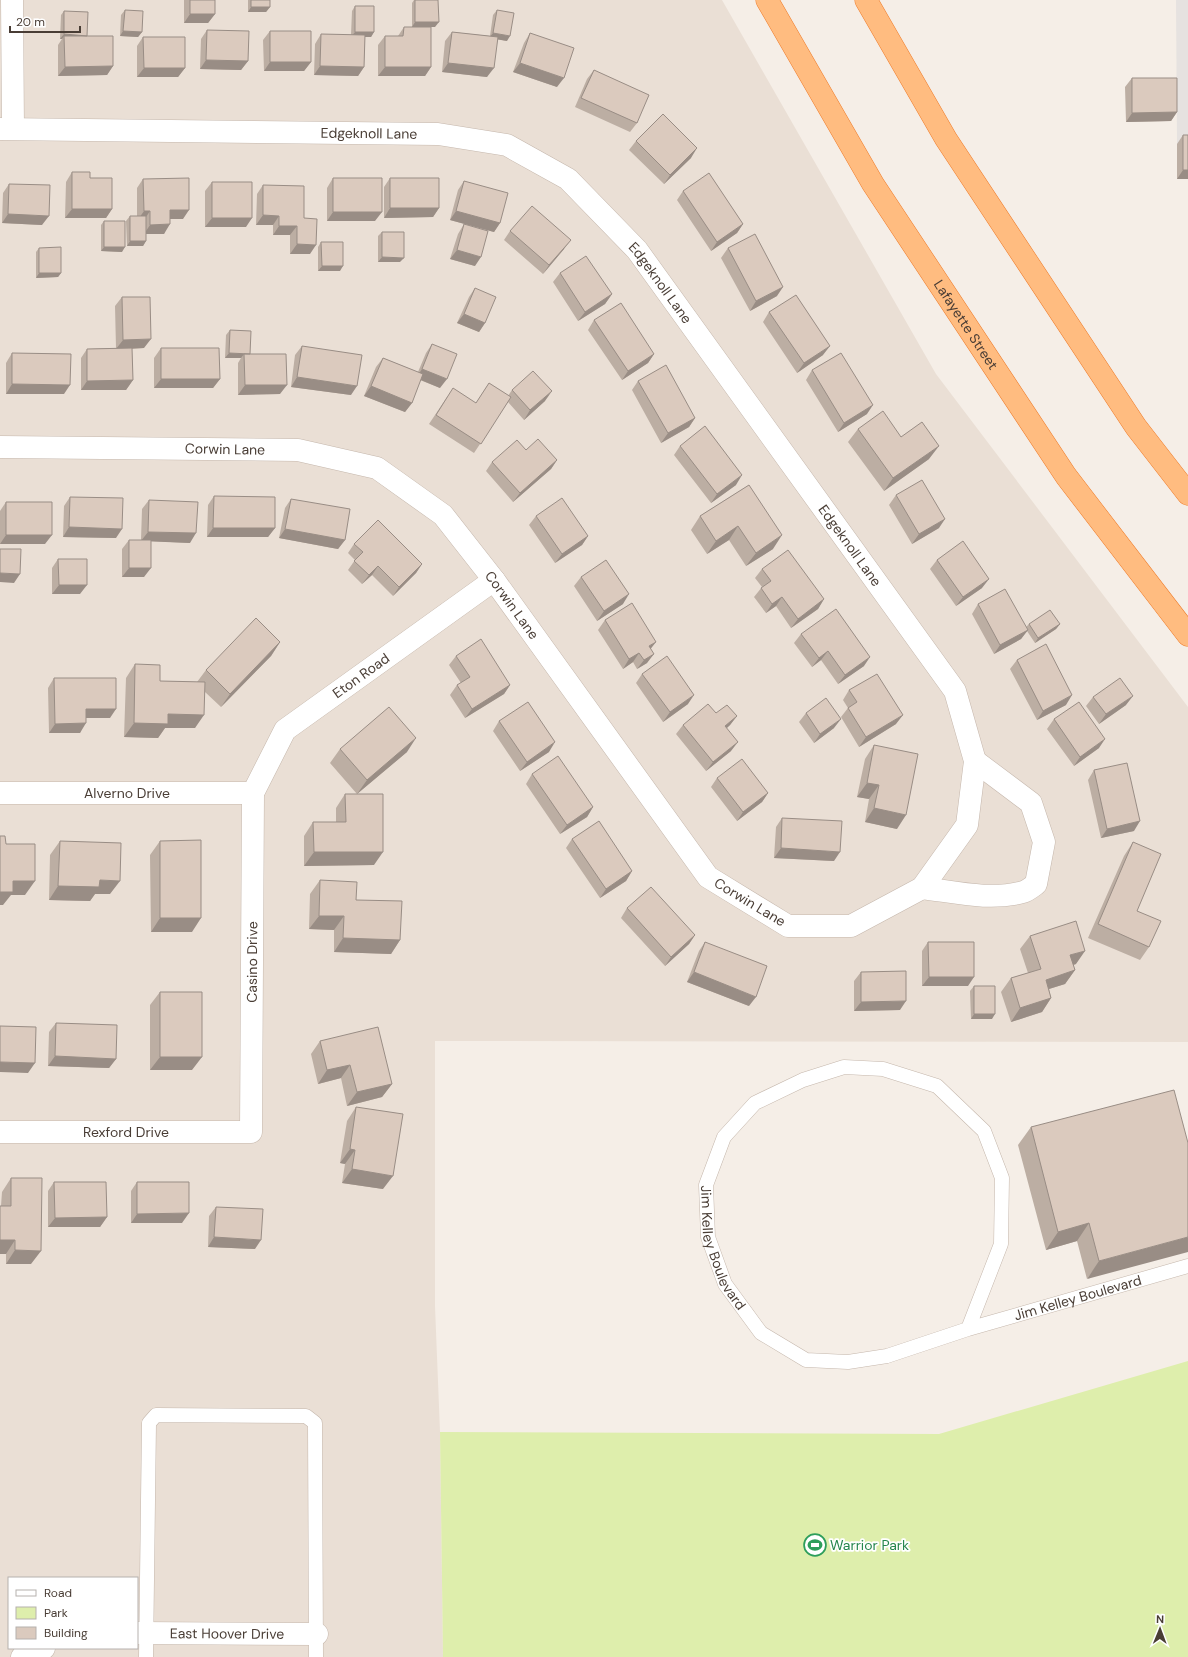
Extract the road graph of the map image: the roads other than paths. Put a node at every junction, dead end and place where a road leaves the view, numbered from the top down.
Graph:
1 (12, 0) edge
2 (767, 0) edge
3 (866, 0) edge
4 (7, 129) edge
5 (0, 447) edge
6 (1188, 494) edge
7 (494, 580) junction
8 (1188, 635) edge
9 (975, 761) junction
10 (254, 792) junction
11 (0, 793) edge
12 (922, 888) junction
13 (0, 1132) edge
14 (251, 1132) joint
15 (1188, 1266) edge
16 (968, 1329) junction
17 (141, 1633) edge
18 (317, 1634) junction
19 (42, 1649) edge
20 (22, 1657) edge
21 (146, 1657) edge
22 (316, 1657) edge

1 - 4 street
2 - 8 highway, Lafayette Street
3 - 6 highway
4 - 9 street, Edgeknoll Lane
5 - 7 street, Corwin Lane
7 - 10 street, Eton Road
7 - 12 street, Corwin Lane
9 - 12 street, Edgeknoll Lane
9 - 12 street
10 - 11 street, Alverno Drive
10 - 14 street, Casino Drive
13 - 14 street, Rexford Drive
15 - 16 lane, Jim Kelley Boulevard
16 - 16 lane, Jim Kelley Boulevard
17 - 18 street, East Hoover Drive
17 - 18 lane
17 - 21 lane
18 - 22 lane
19 - 20 street

